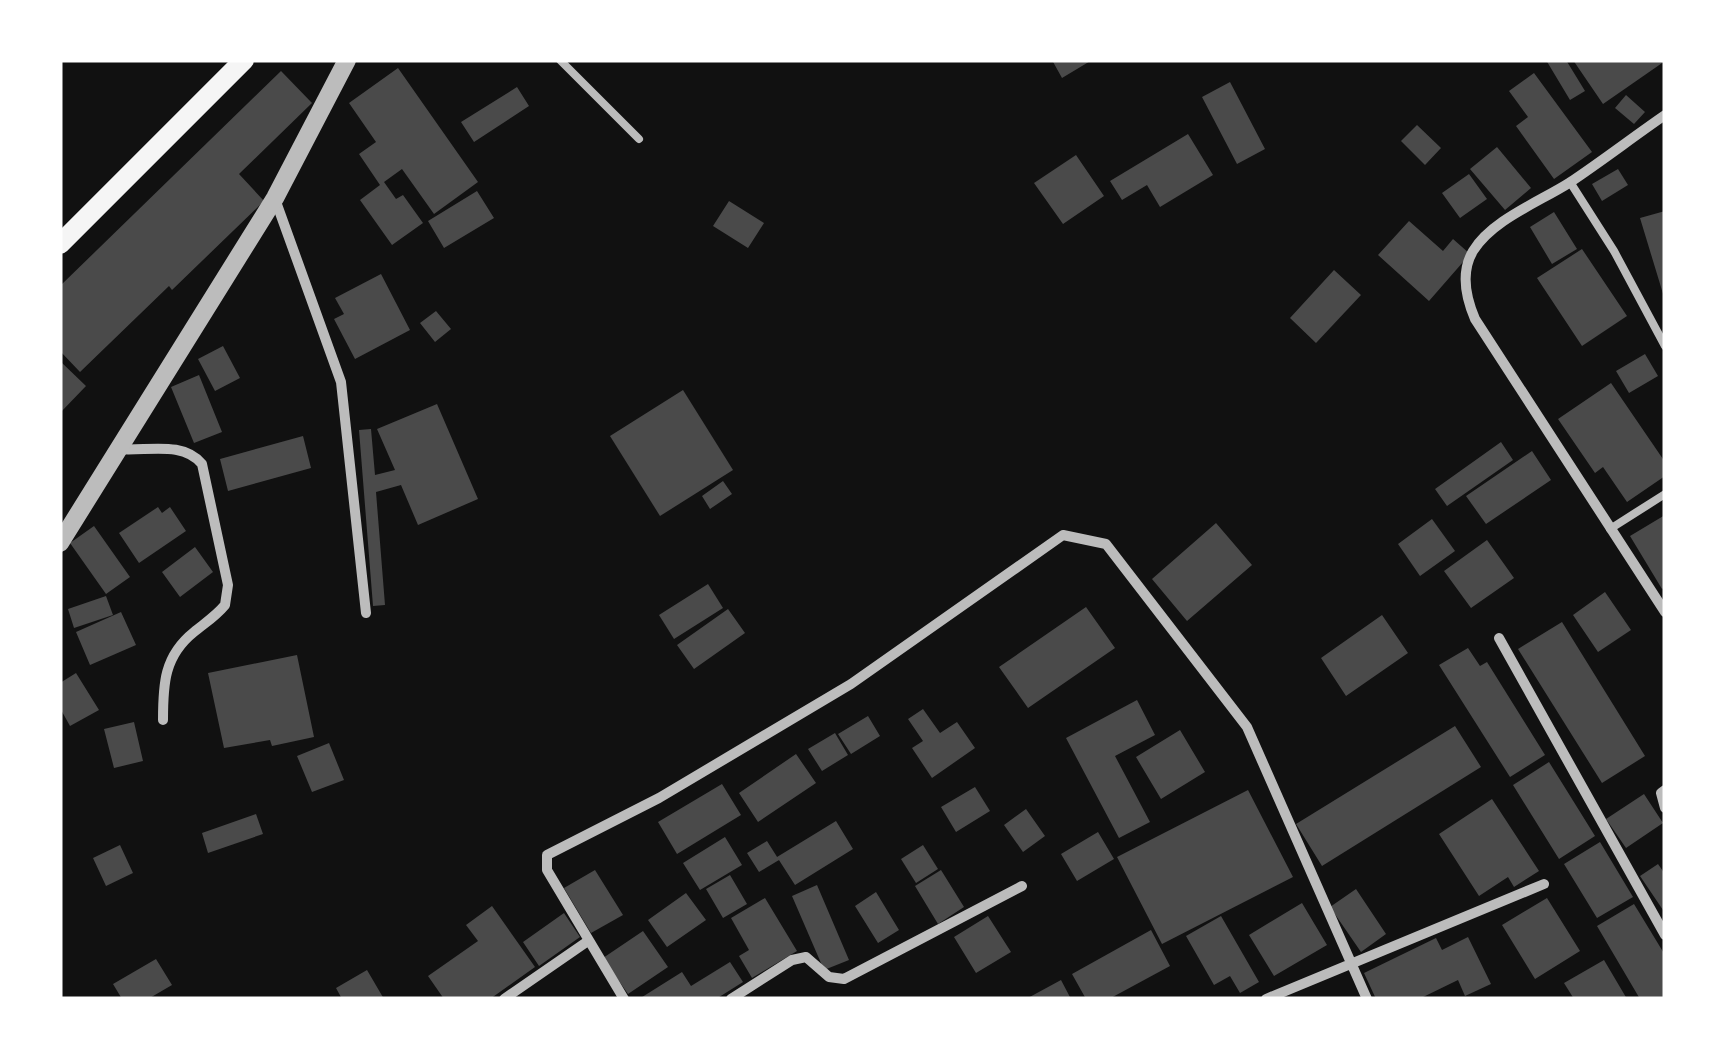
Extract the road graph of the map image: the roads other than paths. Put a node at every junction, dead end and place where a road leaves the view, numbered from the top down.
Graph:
1 (244, 60) edge
2 (347, 60) edge
3 (560, 60) edge
4 (1665, 115) edge
5 (639, 139) dead end
6 (1570, 182) junction
7 (275, 198) junction
8 (60, 244) edge
9 (1665, 346) edge
10 (116, 449) junction
11 (1665, 494) edge
12 (1610, 529) junction
13 (60, 543) edge
14 (1665, 612) edge
15 (366, 613) dead end
16 (1499, 638) dead end
17 (162, 720) dead end
18 (1665, 790) edge
19 (1665, 808) edge
20 (1544, 884) dead end
21 (1022, 886) dead end
22 (1665, 935) edge
23 (588, 940) junction
24 (1351, 964) junction
25 (504, 999) edge
26 (624, 999) edge
27 (731, 999) edge
28 (1266, 999) edge
29 (1366, 999) edge

1 - 8 main road
2 - 7 street
3 - 5 lane
4 - 6 street
6 - 9 lane
6 - 12 street
7 - 10 street
7 - 15 street
10 - 13 street
10 - 17 street
11 - 12 lane
12 - 14 street
16 - 22 street
18 - 19 street
20 - 24 street
21 - 27 street
23 - 24 street
23 - 25 street
23 - 26 street
24 - 28 street
24 - 29 street

